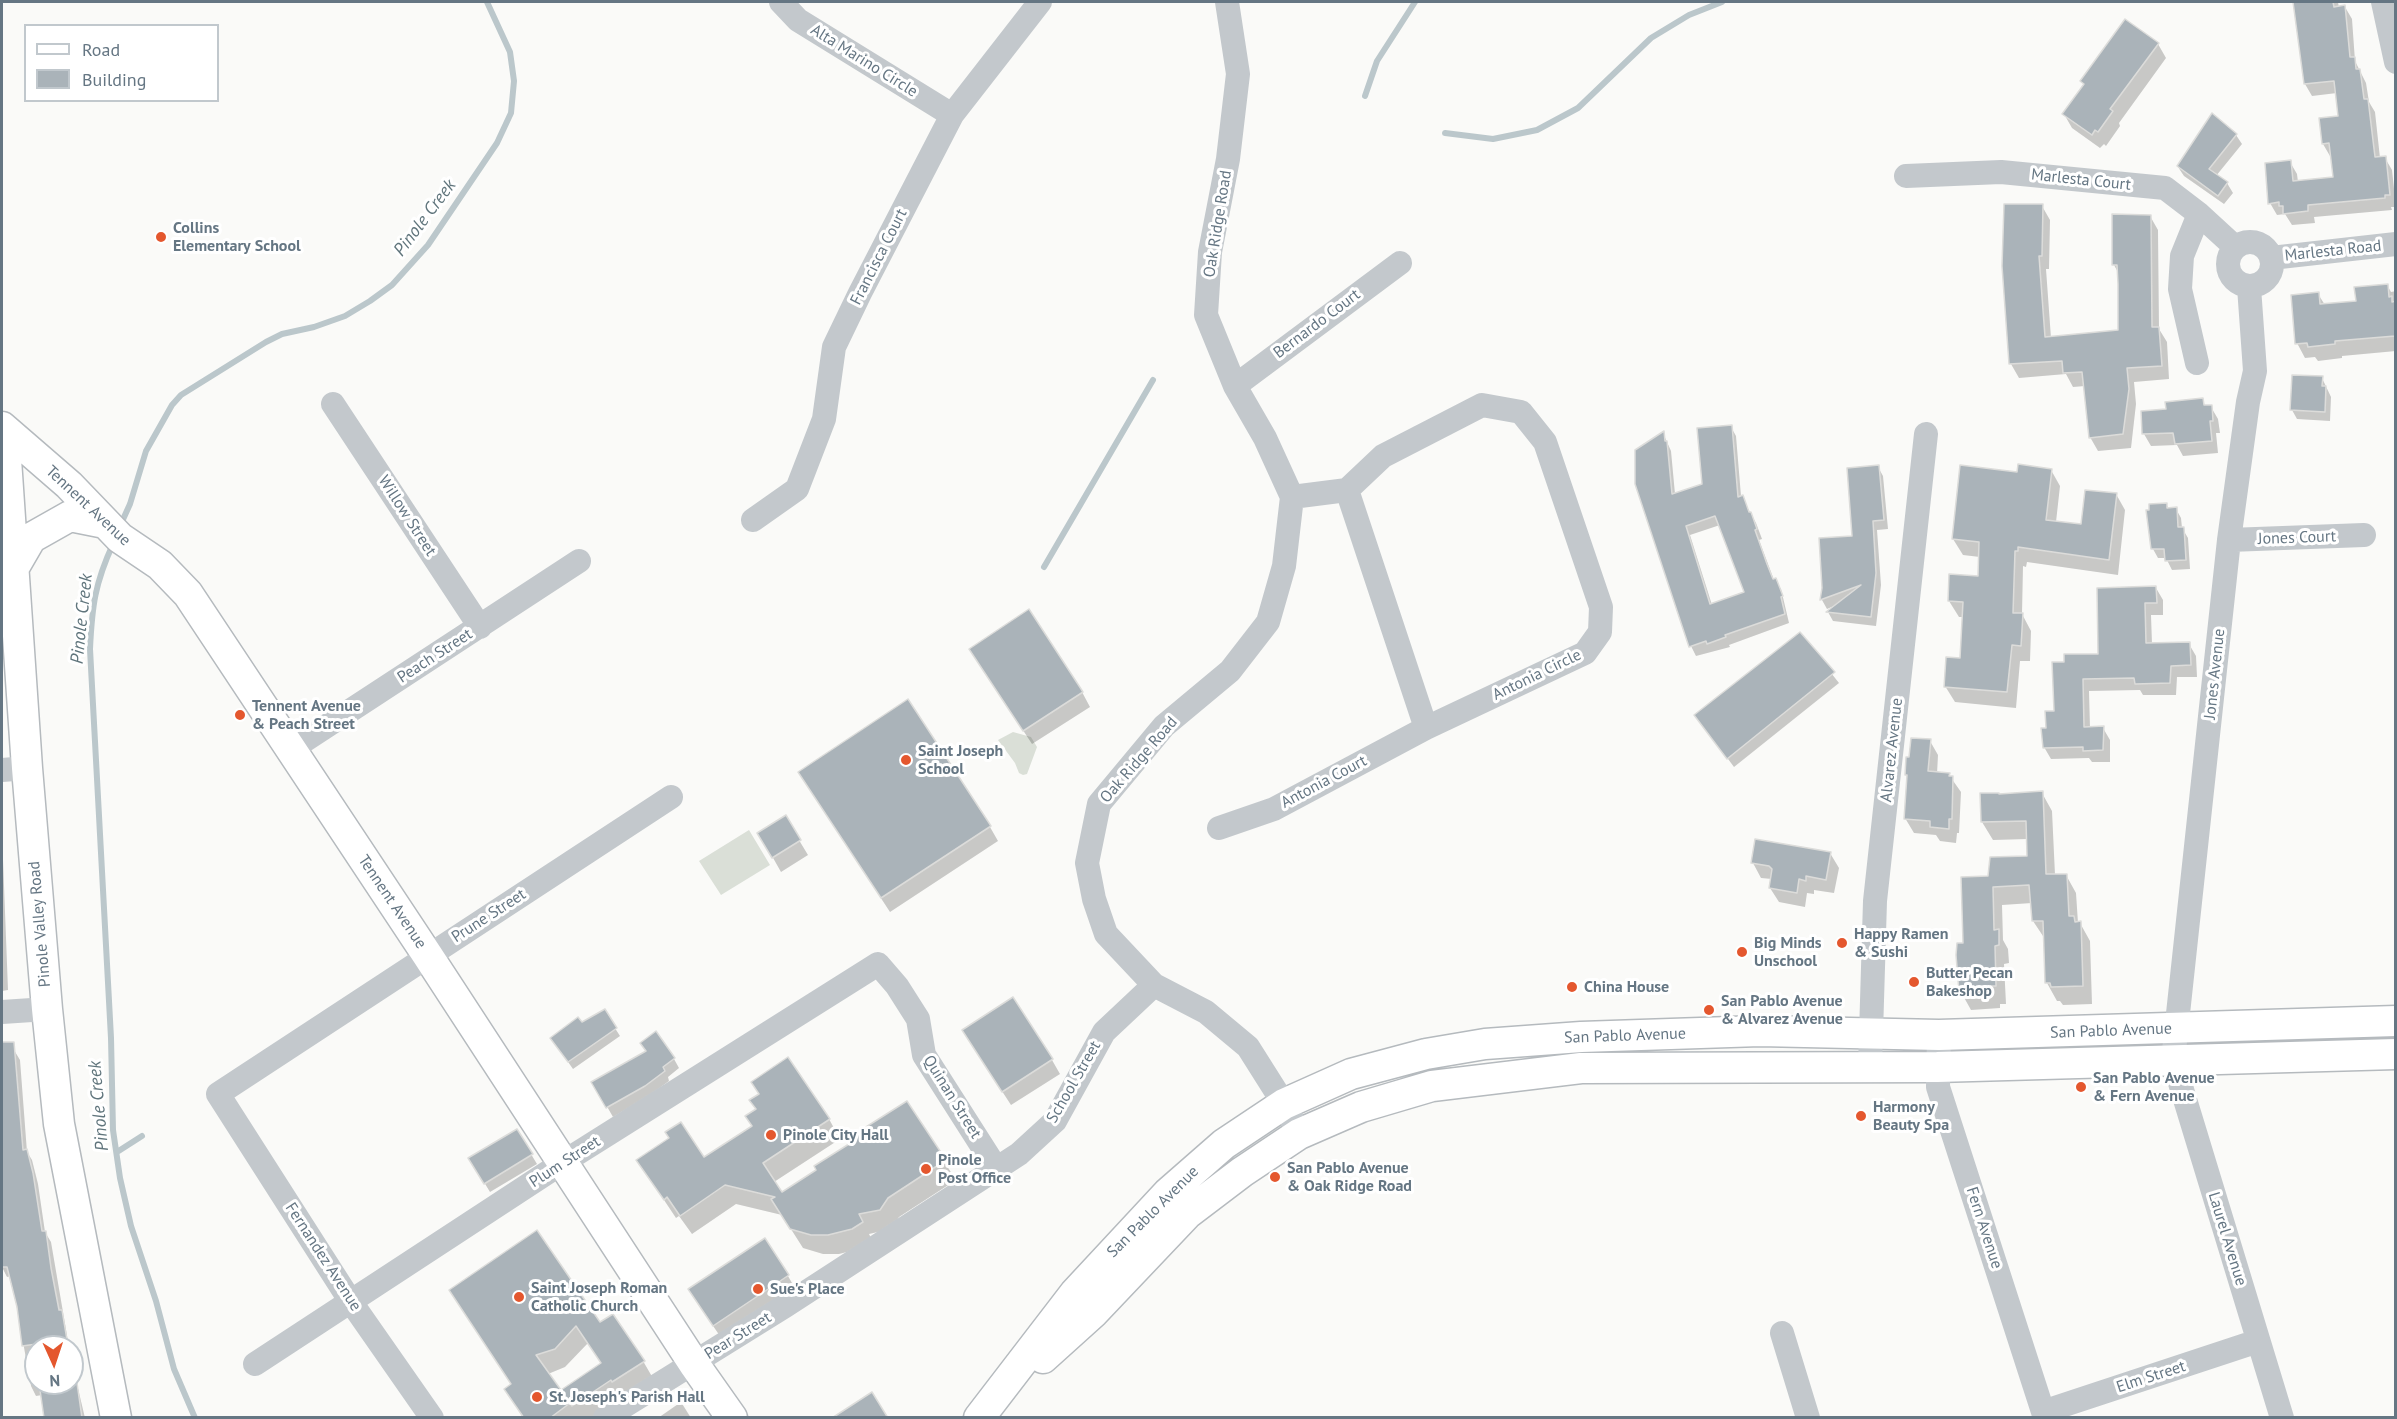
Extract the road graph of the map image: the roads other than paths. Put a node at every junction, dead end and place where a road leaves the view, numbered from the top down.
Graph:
1 (781, 2) edge
2 (1040, 2) edge
3 (1227, 2) edge
4 (2388, 11) edge
5 (2396, 62) edge
6 (952, 115) junction
7 (1906, 176) dead end
8 (2199, 214) junction
9 (2396, 244) edge
10 (2235, 248) junction
11 (2271, 258) junction
12 (1400, 263) dead end
13 (2250, 287) junction
14 (2197, 363) dead end
15 (1235, 386) junction
16 (333, 404) dead end
17 (2, 429) edge
18 (1926, 434) dead end
19 (1347, 490) junction
20 (1292, 497) junction
21 (753, 520) dead end
22 (105, 523) junction
23 (2364, 535) dead end
24 (2229, 540) junction
25 (579, 561) dead end
26 (14, 569) junction
27 (480, 627) junction
28 (1426, 728) junction
29 (290, 750) junction
30 (14, 769) edge
31 (671, 797) dead end
32 (1219, 828) dead end
33 (428, 956) junction
34 (878, 964) joint
35 (1154, 985) junction
36 (47, 1009) junction
37 (2, 1012) edge
38 (2396, 1021) edge
39 (2176, 1029) junction
40 (1871, 1035) junction
41 (1939, 1035) junction
42 (2396, 1054) edge
43 (2173, 1060) junction
44 (1870, 1067) junction
45 (1937, 1067) junction
46 (218, 1094) joint
47 (1284, 1104) junction
48 (1299, 1134) junction
49 (1019, 1154) joint
50 (562, 1163) junction
51 (996, 1168) junction
52 (351, 1302) junction
53 (1782, 1333) dead end
54 (2258, 1341) junction
55 (255, 1364) dead end
56 (694, 1364) junction
57 (992, 1412) edge
58 (2044, 1415) edge
59 (116, 1418) edge
60 (432, 1418) edge
61 (605, 1418) edge
62 (732, 1418) edge
63 (1808, 1418) edge
64 (2282, 1418) edge

1 - 6 street, Alta Marino Circle
2 - 6 street, Francisca Court
3 - 15 street, Oak Ridge Road
4 - 5 street
6 - 21 street, Francisca Court
7 - 8 street, Marlesta Court
8 - 10 street, Marlesta Court
8 - 14 street
9 - 11 street, Marlesta Road
10 - 11 street
10 - 13 street
11 - 13 street
12 - 15 street, Bernardo Court
13 - 24 street, Jones Avenue
15 - 20 street, Oak Ridge Road
16 - 27 street, Willow Street
17 - 22 main road, Tennent Avenue
17 - 26 main road, Pinole Valley Road
18 - 40 street, Alvarez Avenue
19 - 20 street
19 - 28 street
19 - 28 street, Antonia Circle
20 - 35 street, Oak Ridge Road
22 - 26 main road
22 - 29 main road, Tennent Avenue
23 - 24 street, Jones Court
24 - 39 street, Jones Avenue
25 - 27 street, Peach Street
26 - 30 main road, Pinole Valley Road
27 - 29 street, Peach Street
28 - 32 street, Antonia Court
29 - 33 main road, Tennent Avenue
30 - 36 main road, Pinole Valley Road
31 - 33 street, Prune Street
33 - 46 street, Prune Street
33 - 50 main road, Tennent Avenue
34 - 50 street, Plum Street
34 - 51 street, Quinan Street
35 - 47 street, Oak Ridge Road
35 - 49 street, School Street
36 - 37 street
36 - 59 main road, Pinole Valley Road
38 - 39 main road, San Pablo Avenue
39 - 41 main road, San Pablo Avenue
39 - 43 street, Jones Avenue
40 - 41 main road, San Pablo Avenue
40 - 44 street, Alvarez Avenue
40 - 47 main road, San Pablo Avenue
41 - 45 street, Fern Avenue
42 - 43 main road, San Pablo Avenue
43 - 45 main road, San Pablo Avenue
43 - 54 street, Laurel Avenue
44 - 45 main road, San Pablo Avenue
44 - 48 main road, San Pablo Avenue
45 - 58 street, Fern Avenue
46 - 52 street, Fernandez Avenue
47 - 48 street, Oak Ridge Road
47 - 57 main road, San Pablo Avenue
48 - 57 main road, San Pablo Avenue
49 - 51 street, Pear Street
50 - 52 street, Plum Street
50 - 56 main road, Tennent Avenue
51 - 56 street, Pear Street
52 - 55 street, Plum Street
52 - 60 street, Fernandez Avenue
53 - 63 street
54 - 58 street, Elm Street
54 - 64 street, Laurel Avenue
56 - 61 street, Pear Street
56 - 62 main road, Tennent Avenue

